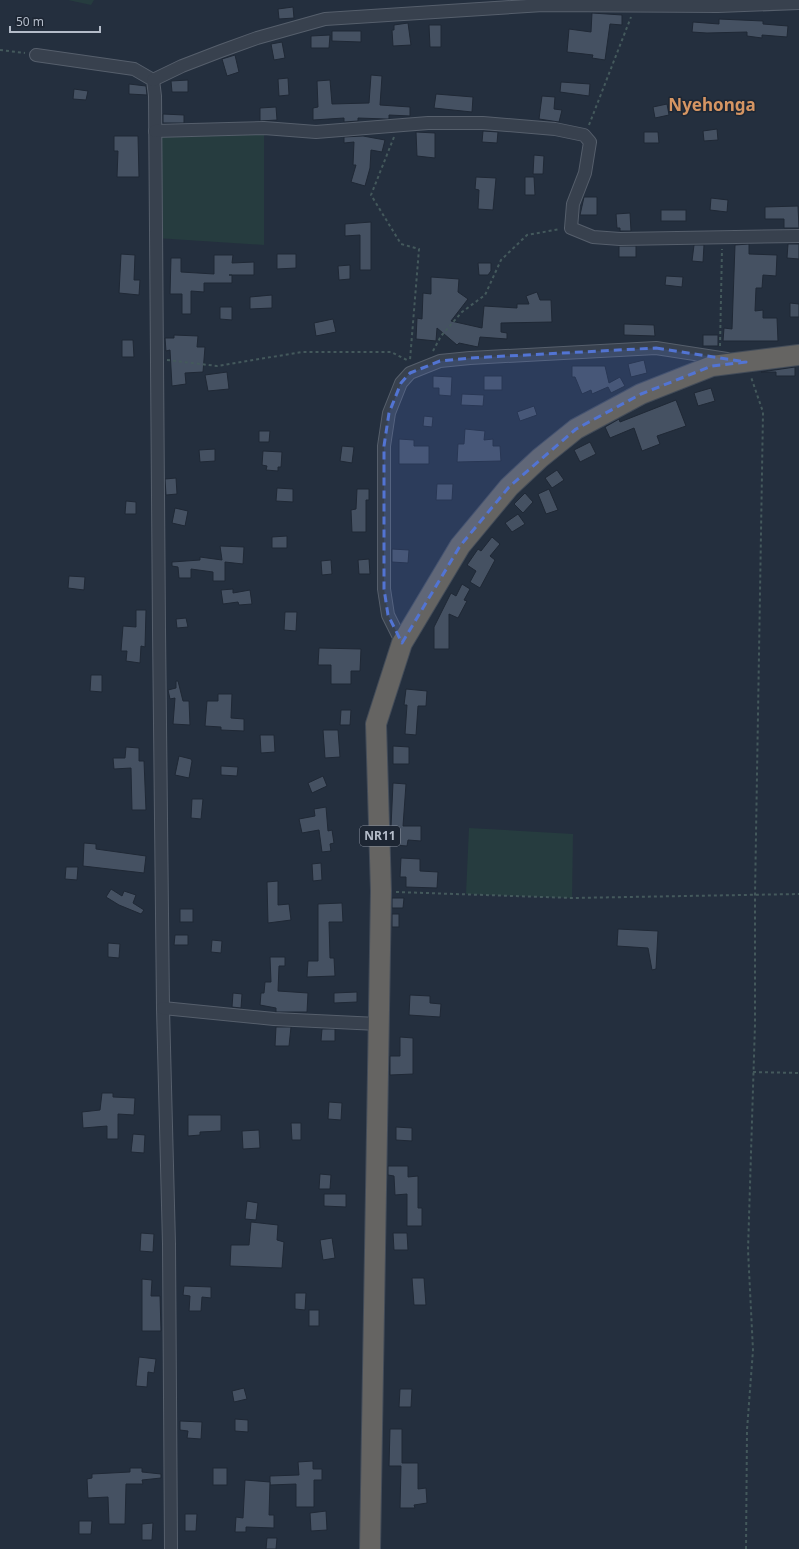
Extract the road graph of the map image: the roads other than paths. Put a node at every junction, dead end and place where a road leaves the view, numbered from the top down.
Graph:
1 (799, 3) edge
2 (36, 55) road end
3 (153, 80) junction
4 (155, 131) junction
5 (799, 236) edge
6 (799, 355) edge
7 (746, 362) junction
8 (402, 643) junction
9 (163, 1008) junction
10 (378, 1024) junction
11 (171, 1549) edge
12 (370, 1549) edge

1 - 3 street
2 - 3 street
3 - 4 street
4 - 5 street
4 - 9 street
6 - 7 highway, NR11
7 - 8 highway, NR11
7 - 8 street
8 - 10 highway, NR11
9 - 10 street
9 - 11 street
10 - 12 highway, NR11

